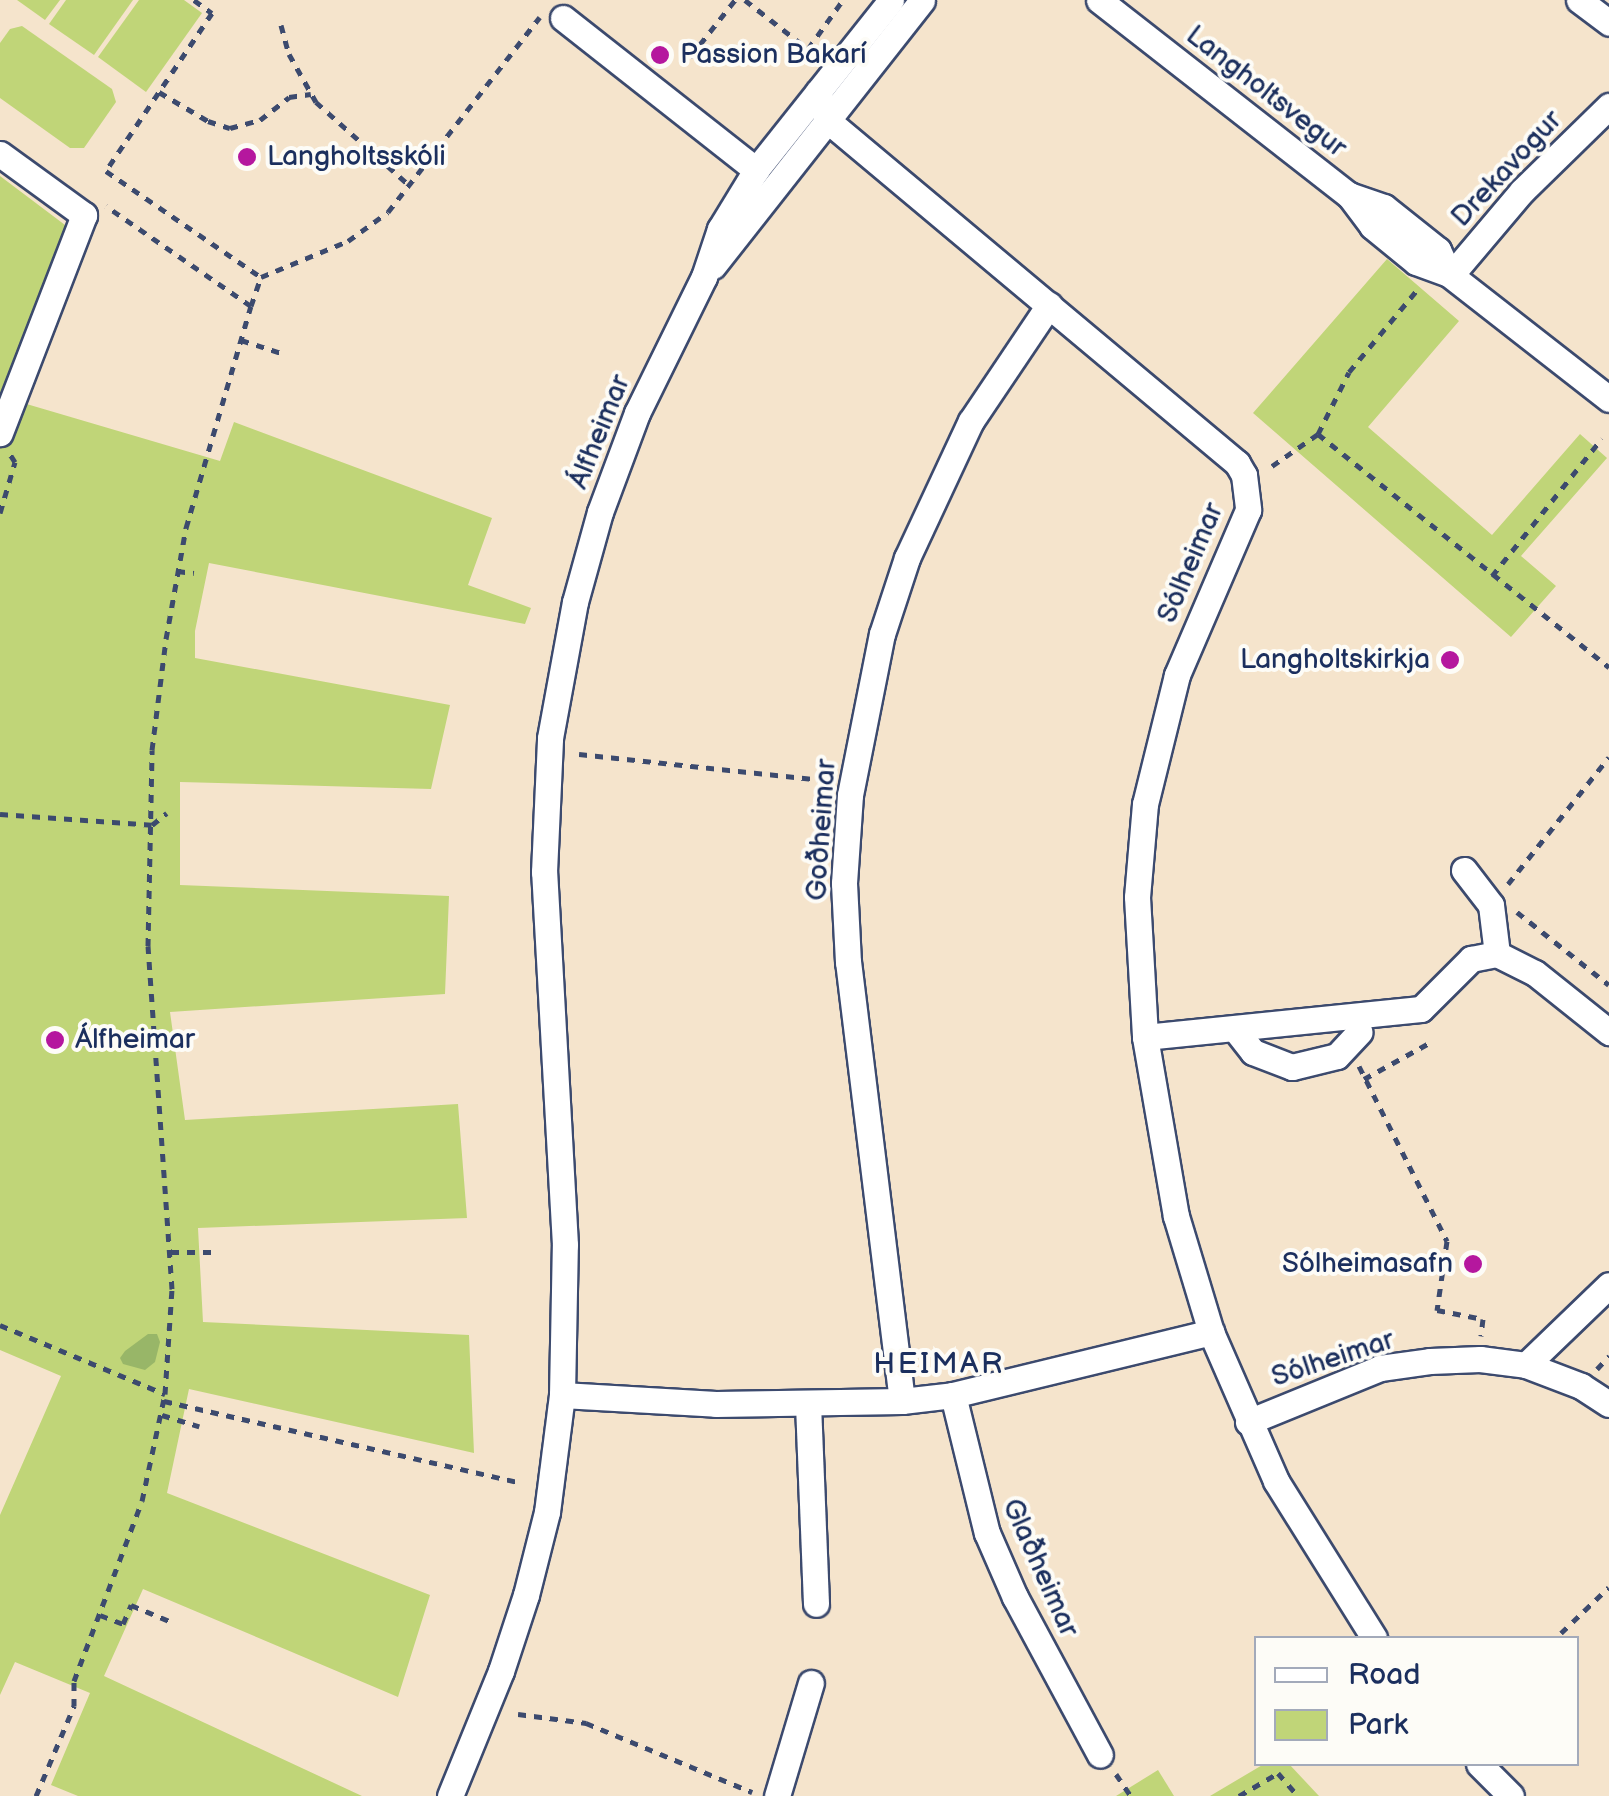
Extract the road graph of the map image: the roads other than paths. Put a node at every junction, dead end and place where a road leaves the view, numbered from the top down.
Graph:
1 (892, 0) edge
2 (922, 0) edge
3 (1098, 0) edge
4 (1579, 0) edge
5 (563, 18) road end
6 (1609, 23) edge
7 (818, 92) junction
8 (1609, 106) edge
9 (826, 120) junction
10 (794, 122) junction
11 (0, 154) edge
12 (756, 170) junction
13 (1450, 274) junction
14 (704, 278) junction
15 (1049, 306) junction
16 (1609, 399) edge
17 (4, 442) edge
18 (1464, 870) dead end
19 (1497, 954) junction
20 (1235, 1029) junction
21 (1609, 1032) edge
22 (1146, 1037) junction
23 (1354, 1039) road end
24 (1609, 1285) edge
25 (1211, 1332) junction
26 (1526, 1364) junction
27 (953, 1395) junction
28 (562, 1396) junction
29 (902, 1401) junction
30 (808, 1404) junction
31 (1609, 1404) edge
32 (1248, 1422) junction
33 (816, 1604) dead end
34 (1373, 1636) edge
35 (811, 1682) dead end
36 (1100, 1756) dead end
37 (1481, 1766) edge
38 (450, 1796) edge
39 (777, 1796) edge
40 (1511, 1796) edge

1 - 7 street, Álfheimar
2 - 9 street, Álfheimar
3 - 13 street, Langholtsvegur
4 - 6 street
5 - 12 street
7 - 9 street
7 - 10 street, Álfheimar
8 - 13 street, Drekavogur
9 - 10 street
9 - 14 street, Álfheimar
9 - 15 street, Sólheimar
10 - 12 street, Álfheimar
11 - 17 street
12 - 14 street, Álfheimar
13 - 16 street, Langholtsvegur
14 - 28 street, Álfheimar
15 - 22 street, Sólheimar
15 - 29 street, Goðheimar
18 - 19 street
19 - 20 street
19 - 21 street
20 - 22 street
20 - 23 street
22 - 25 street, Sólheimar
24 - 26 street
25 - 27 street
25 - 32 street, Sólheimar
26 - 31 street, Sólheimar
26 - 32 street, Sólheimar
27 - 29 street
27 - 36 street, Glaðheimar
28 - 30 street
28 - 38 street, Álfheimar
29 - 30 street
30 - 33 street
32 - 34 street, Sólheimar
35 - 39 street
37 - 40 street

